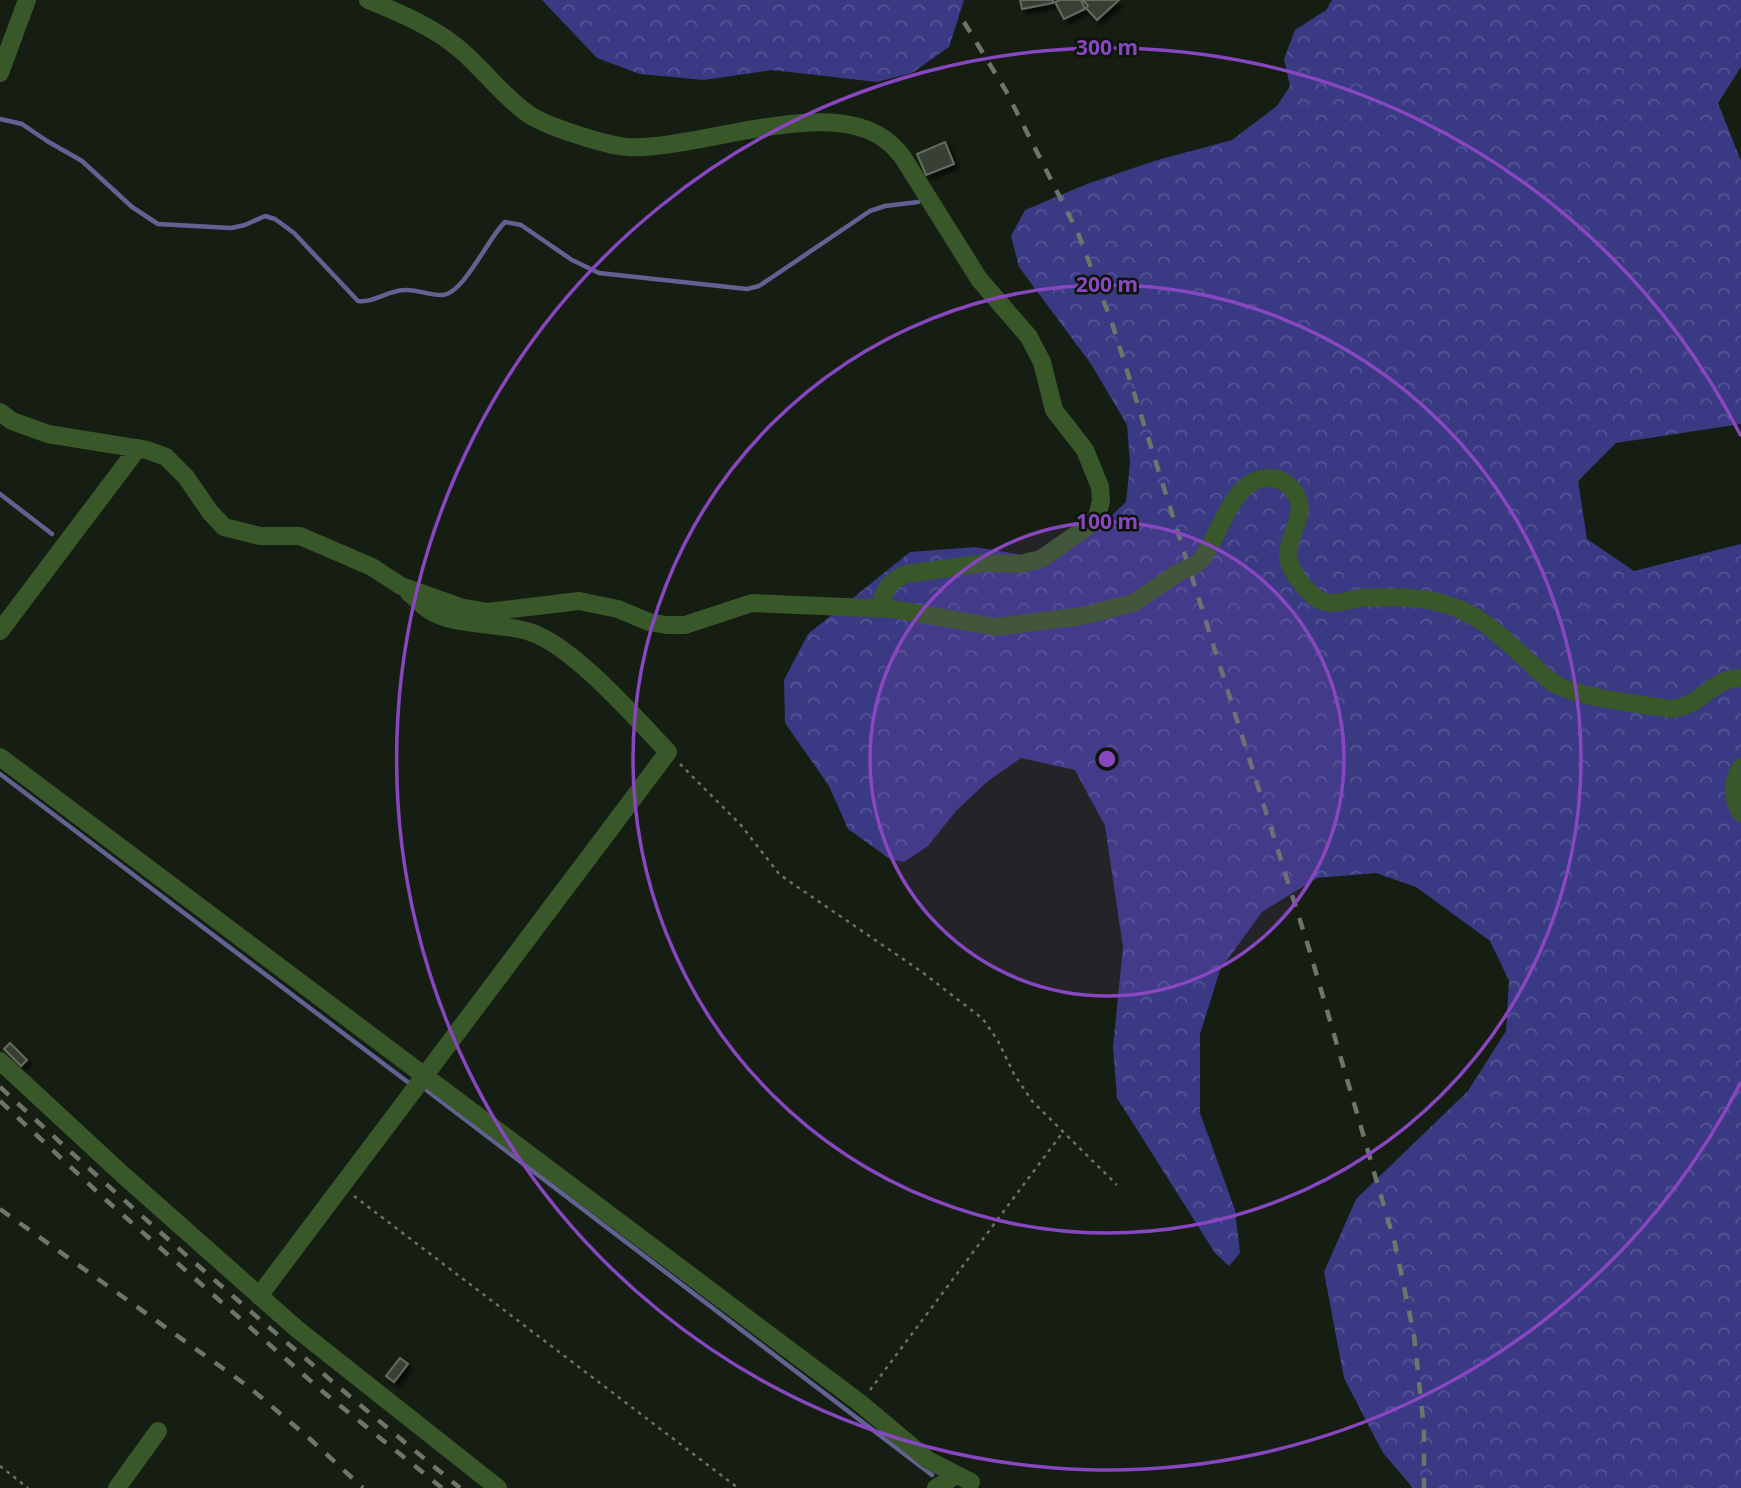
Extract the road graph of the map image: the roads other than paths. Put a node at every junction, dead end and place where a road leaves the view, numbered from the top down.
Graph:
1 (27, 0) edge
2 (368, 0) edge
3 (0, 73) edge
4 (0, 412) edge
5 (138, 448) junction
6 (401, 586) junction
7 (880, 608) junction
8 (0, 631) edge
9 (1741, 678) edge
10 (0, 757) edge
11 (1741, 767) edge
12 (1741, 813) edge
13 (0, 1061) edge
14 (423, 1076) junction
15 (259, 1296) junction
16 (158, 1431) dead end
17 (117, 1488) edge
18 (498, 1488) edge
19 (936, 1488) edge

1 - 3 street
2 - 7 street
4 - 5 street
5 - 6 street
5 - 8 street
6 - 7 street
6 - 14 street
7 - 9 street, bridge
10 - 14 street
11 - 12 street
13 - 15 street
14 - 15 street
14 - 19 street
15 - 18 street
16 - 17 street

